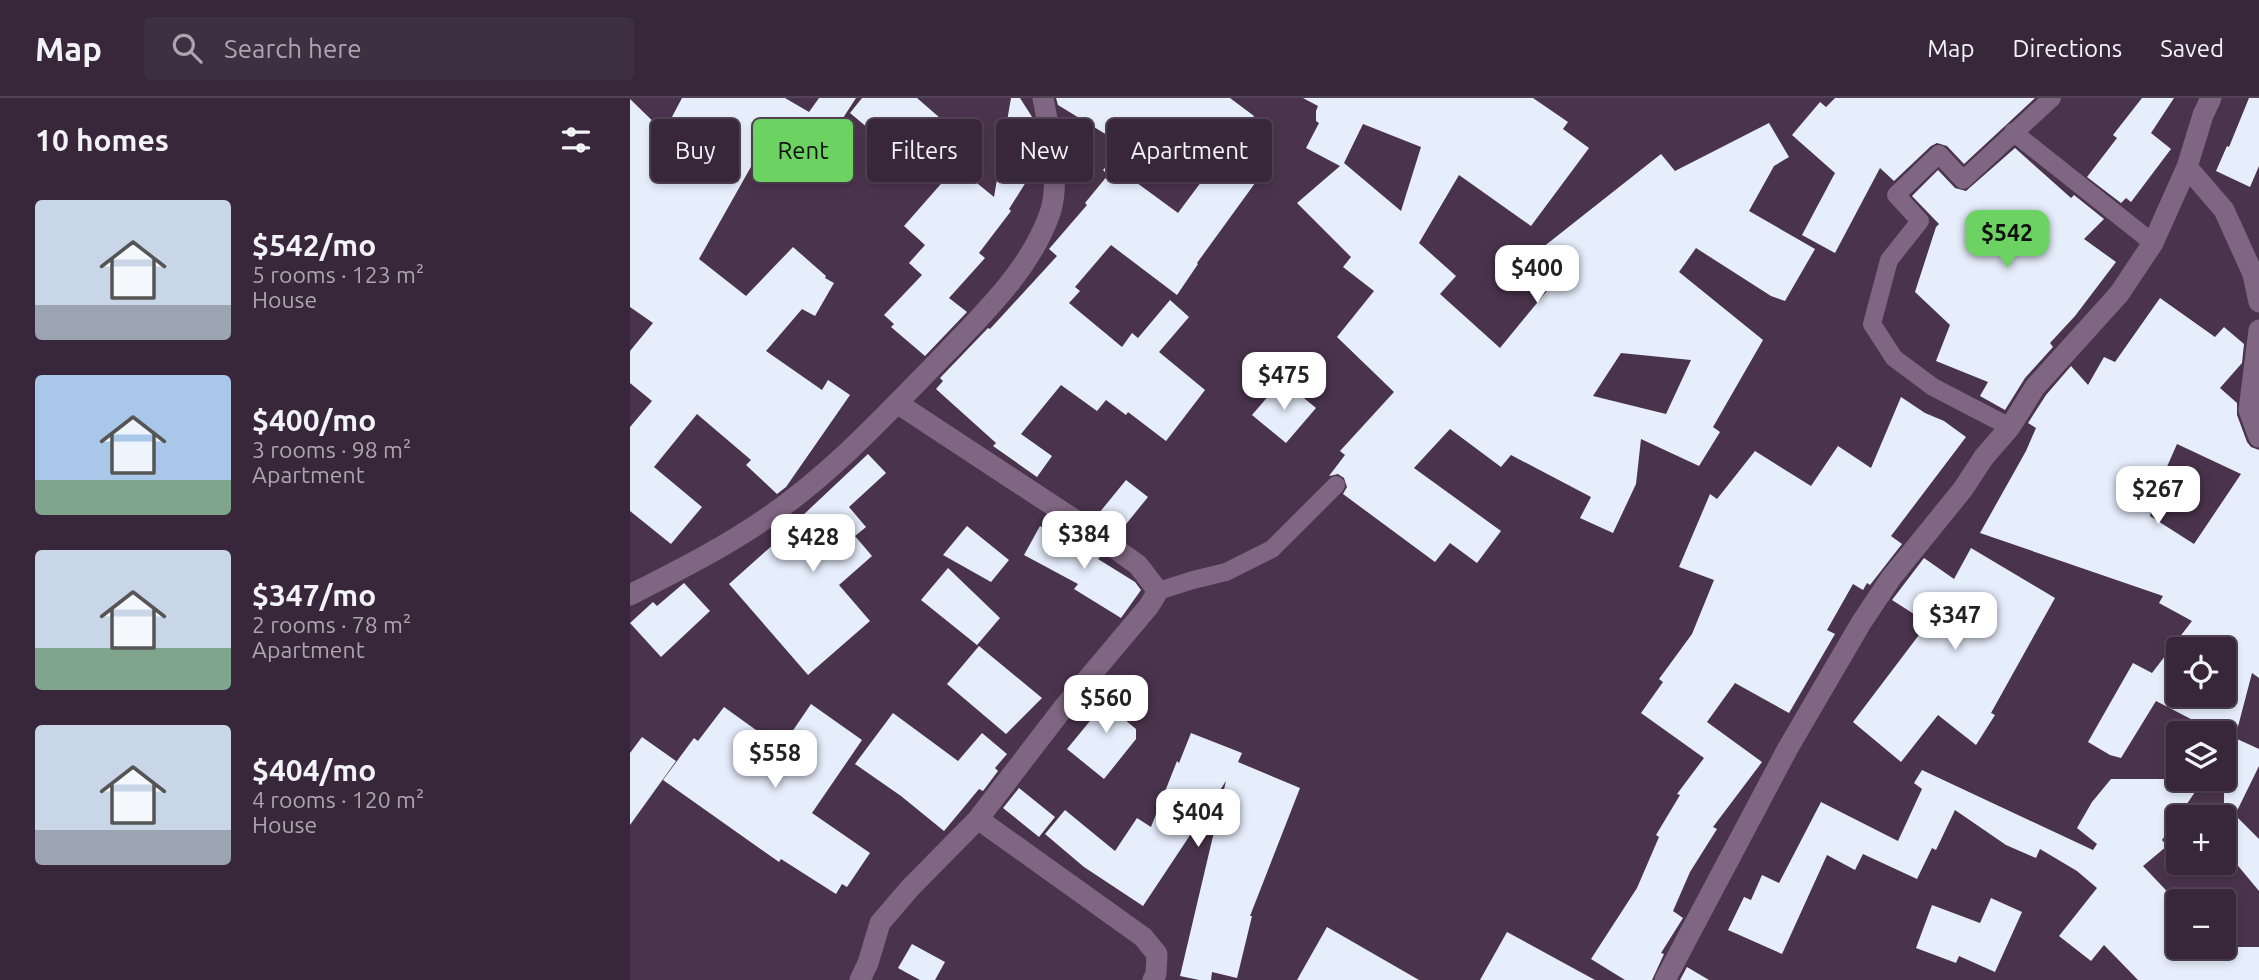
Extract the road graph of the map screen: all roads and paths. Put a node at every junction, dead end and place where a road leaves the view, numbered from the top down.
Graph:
1 (1043, 98) edge
2 (2052, 98) edge
3 (2211, 98) edge
4 (2013, 132) junction
5 (2187, 167) junction
6 (2153, 243) junction
7 (2259, 302) edge
8 (2259, 330) edge
9 (897, 403) junction
10 (2010, 427) junction
11 (2259, 437) edge
12 (1336, 485) dead end
13 (1158, 591) junction
14 (630, 595) edge
15 (978, 819) junction
16 (860, 980) edge
17 (1153, 980) edge
18 (1665, 980) edge

1 - 9 street
2 - 4 lane
3 - 5 street
4 - 6 lane
4 - 10 lane
5 - 6 street
5 - 7 street
6 - 10 street
8 - 11 street
9 - 13 street
9 - 14 street
10 - 18 street
12 - 13 lane
13 - 15 street
15 - 16 street
15 - 17 street

